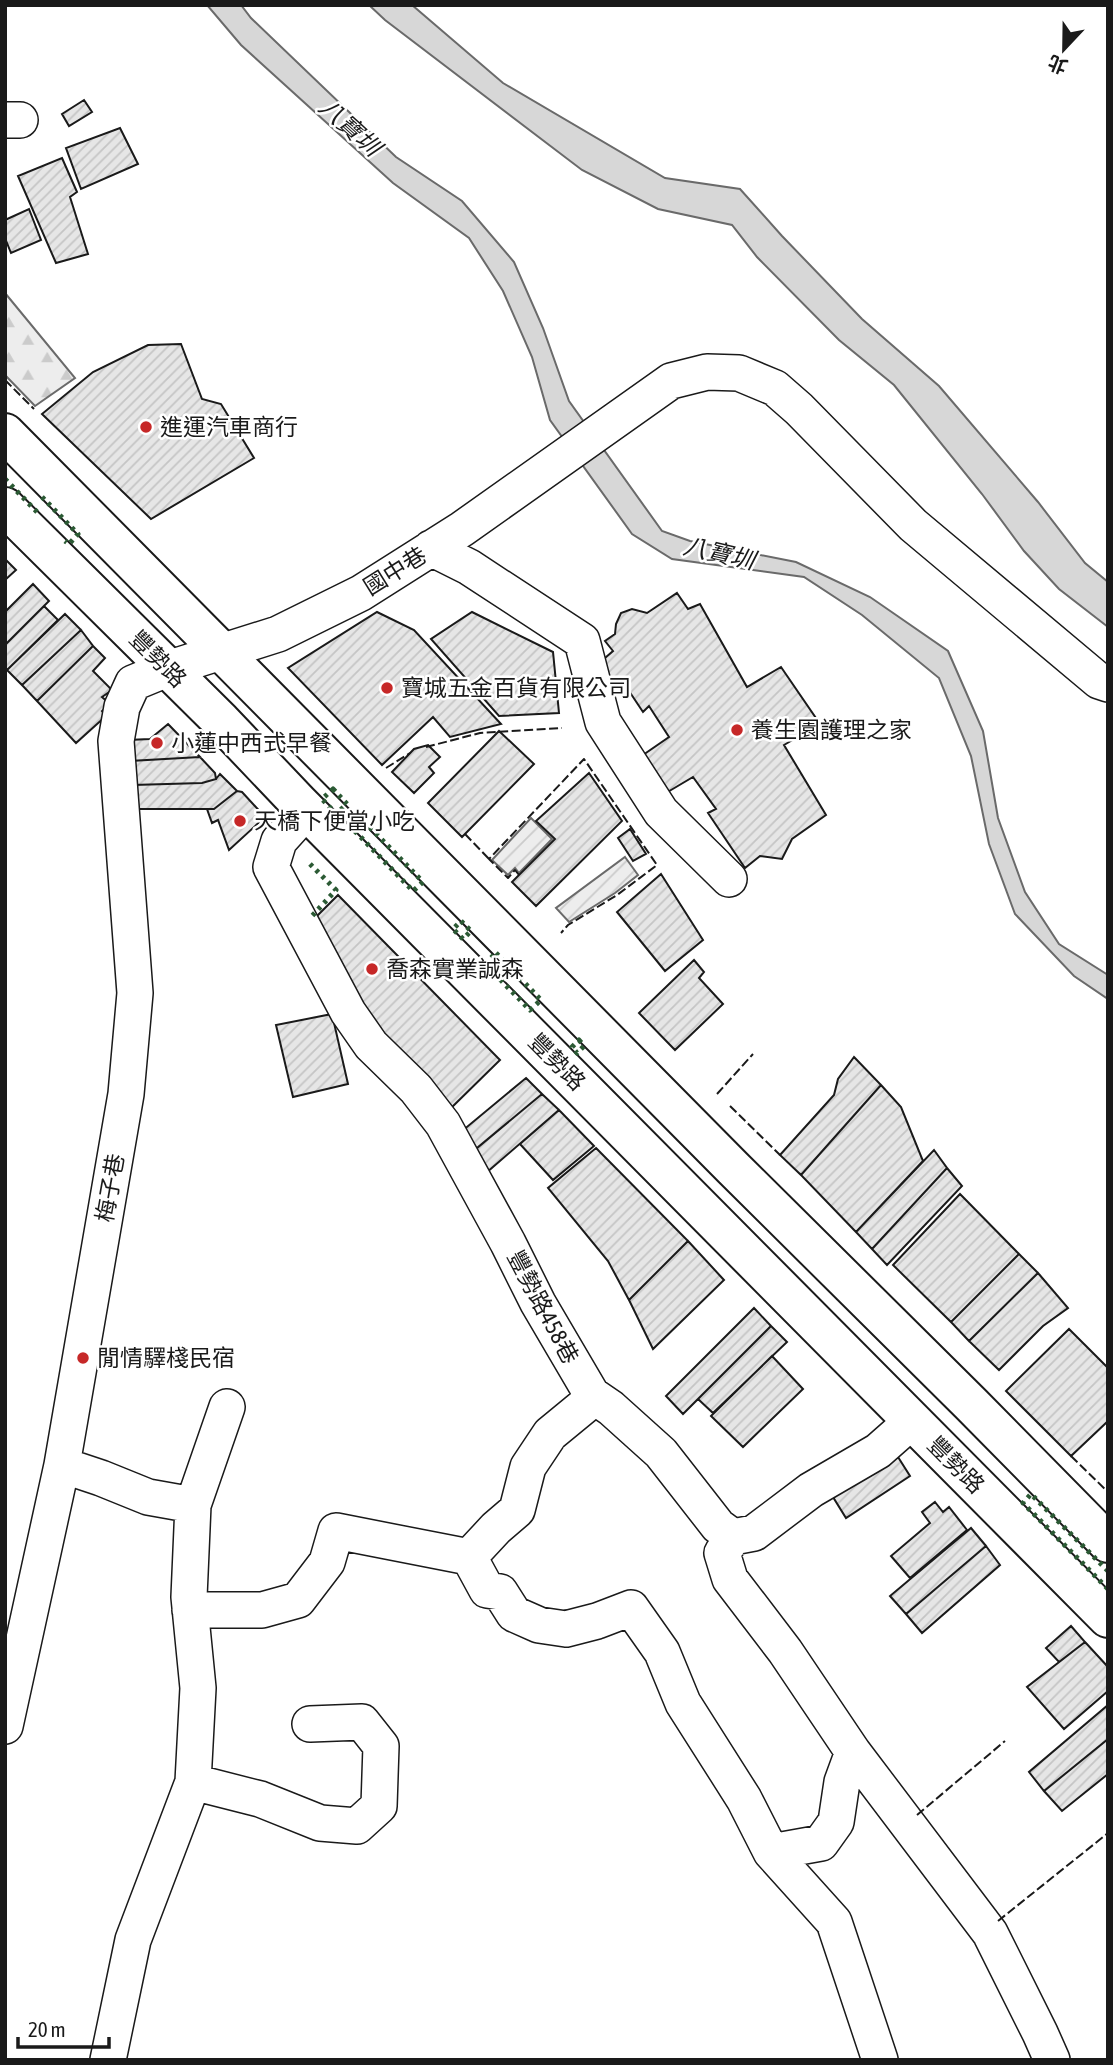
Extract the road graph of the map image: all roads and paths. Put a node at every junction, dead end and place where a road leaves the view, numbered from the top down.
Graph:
1 (5, 433) edge
2 (5, 507) edge
3 (431, 548) junction
4 (223, 653) junction
5 (167, 669) junction
6 (1108, 684) edge
7 (306, 810) junction
8 (729, 879) dead end
9 (595, 1397) junction
10 (227, 1407) dead end
11 (912, 1421) junction
12 (62, 1465) junction
13 (193, 1504) junction
14 (733, 1537) junction
15 (1108, 1543) edge
16 (469, 1557) junction
17 (190, 1610) junction
18 (1108, 1618) edge
19 (310, 1724) dead end
20 (5, 1726) edge
21 (853, 1752) junction
22 (193, 1782) junction
23 (771, 1852) junction
24 (108, 2060) edge
25 (880, 2060) edge
26 (1052, 2060) edge

1 - 4 main road
2 - 5 main road, 豐勢路
3 - 4 street, 國中巷
3 - 6 street, 國中巷
3 - 8 street
4 - 5 street, 國中巷
4 - 15 main road
5 - 7 main road, 豐勢路
5 - 12 street, 梅子巷
7 - 9 street, 豐勢路458巷
7 - 11 main road, 豐勢路
9 - 14 street, 豐勢路458巷
9 - 16 street
10 - 13 street
11 - 14 street
11 - 18 main road, 豐勢路
12 - 13 street
12 - 20 street, 梅子巷
13 - 17 street
14 - 21 street
16 - 17 street
16 - 23 street
17 - 22 street
19 - 22 street
21 - 23 street
21 - 26 street
22 - 24 street
23 - 25 street

